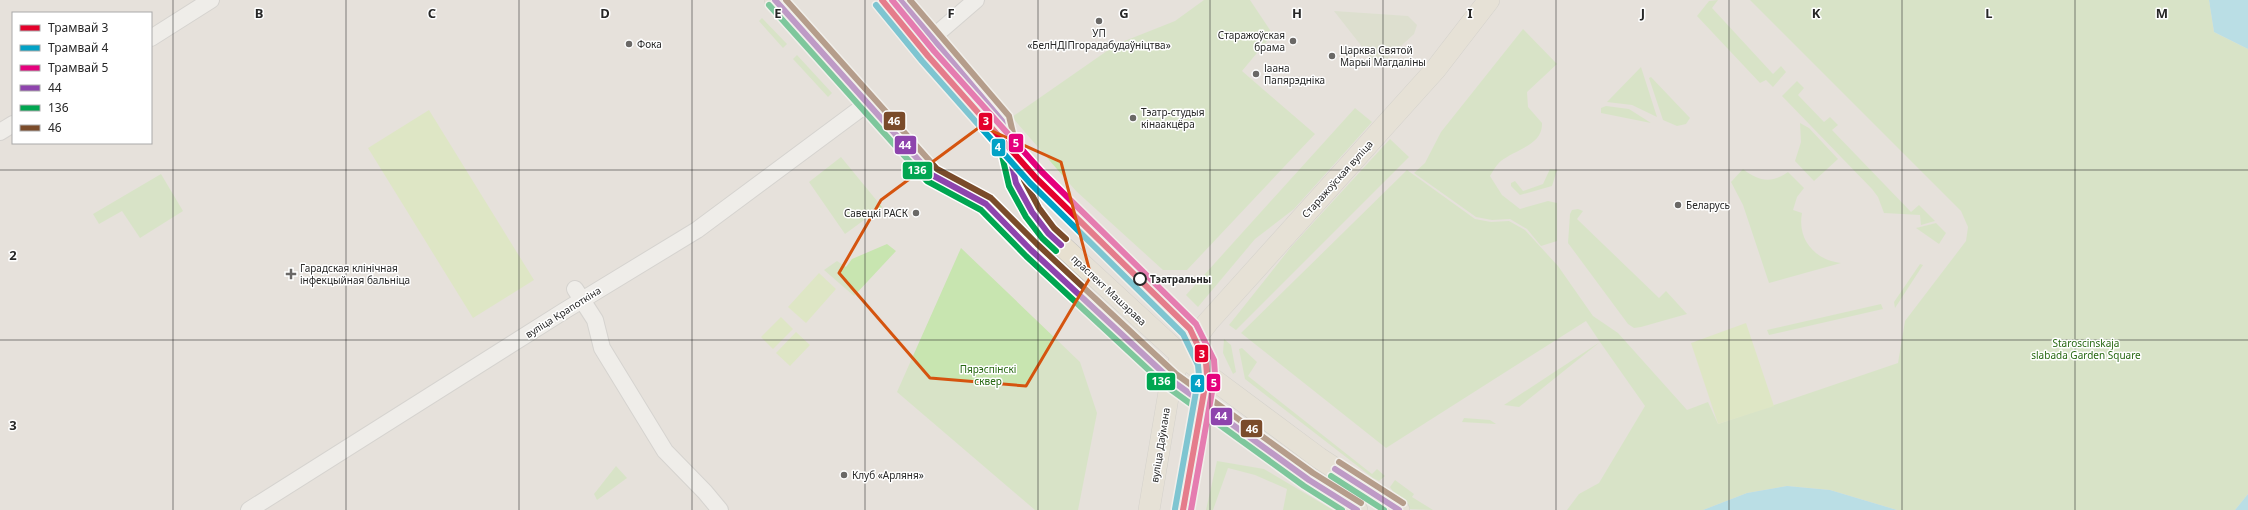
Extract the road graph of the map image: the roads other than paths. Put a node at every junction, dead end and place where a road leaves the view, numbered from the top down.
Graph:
1 (211, 0) edge
2 (775, 0) edge
3 (900, 0) edge
4 (976, 0) edge
5 (1490, 0) edge
6 (152, 37) edge
7 (932, 38) junction
8 (868, 103) junction
9 (12, 125) edge
10 (0, 132) edge
11 (579, 294) junction
12 (1182, 356) junction
13 (1171, 380) junction
14 (249, 510) edge
15 (720, 510) edge
16 (1149, 510) edge
17 (1357, 510) edge
18 (1399, 510) edge

1 - 6 street
2 - 8 main road
3 - 7 main road, праспект Машэрава
4 - 7 street
5 - 12 main road, Старажоўская вуліца
7 - 12 main road, праспект Машэрава
8 - 11 street, вуліца Крапоткіна
8 - 13 main road
9 - 10 street
11 - 14 street, вуліца Крапоткіна
11 - 15 street
12 - 13 main road, Старажоўская вуліца
12 - 18 main road, праспект Машэрава
13 - 16 main road, вуліца Даўмана
13 - 17 main road

